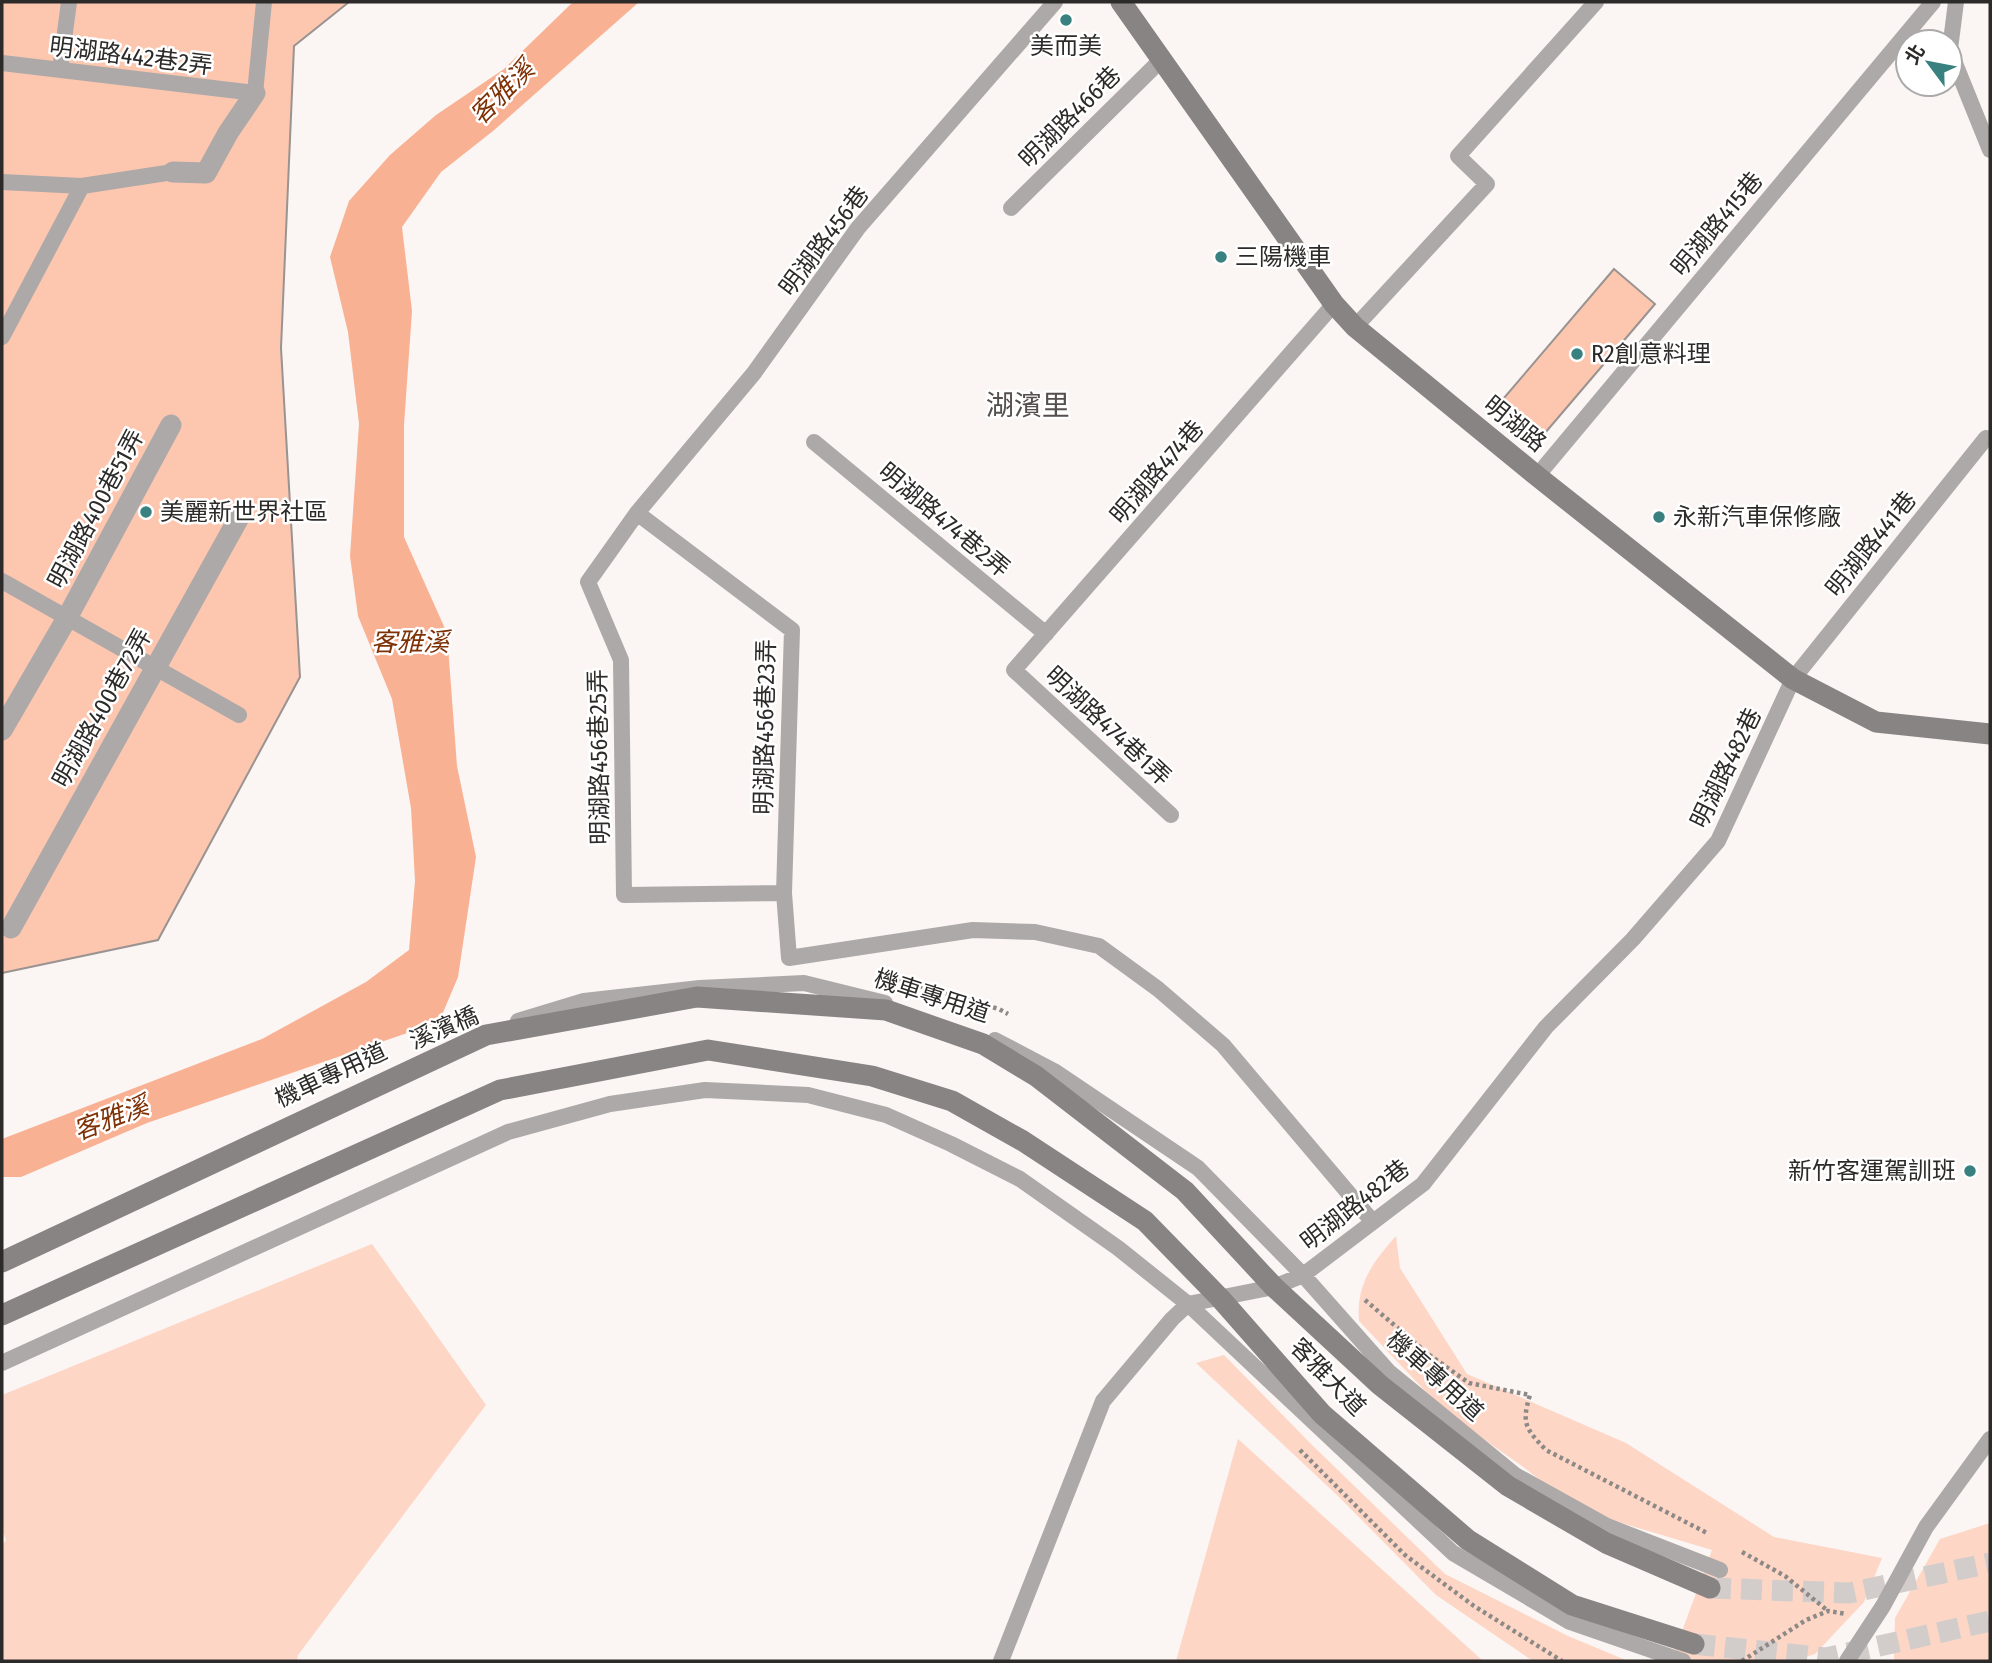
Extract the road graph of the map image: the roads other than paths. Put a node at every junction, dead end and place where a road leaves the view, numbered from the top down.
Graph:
1 (69, 2) edge
2 (264, 2) edge
3 (1055, 2) edge
4 (1121, 2) edge
5 (1596, 2) edge
6 (1933, 2) edge
7 (1956, 2) edge
8 (1953, 28) edge
9 (1161, 59) junction
10 (2, 63) edge
11 (60, 70) junction
12 (1964, 85) edge
13 (255, 93) junction
14 (1990, 150) edge
15 (173, 172) joint
16 (2, 182) edge
17 (82, 186) junction
18 (1011, 208) dead end
19 (1334, 304) junction
20 (1355, 327) junction
21 (2, 337) edge
22 (171, 425) dead end
23 (1986, 438) dead end
24 (814, 442) dead end
25 (1537, 476) junction
26 (636, 513) junction
27 (241, 514) dead end
28 (2, 581) edge
29 (67, 618) junction
30 (1046, 634) junction
31 (154, 667) junction
32 (1014, 670) joint
33 (1793, 679) junction
34 (239, 715) dead end
35 (2, 730) edge
36 (1990, 734) edge
37 (1171, 815) dead end
38 (784, 893) junction
39 (11, 928) dead end
40 (984, 1040) junction
41 (1373, 1222) junction
42 (2, 1252) edge
43 (2, 1262) edge
44 (1303, 1275) junction
45 (1274, 1287) junction
46 (1220, 1298) junction
47 (1188, 1304) junction
48 (2, 1315) edge
49 (2, 1363) edge
50 (1990, 1439) edge
51 (1715, 1579) joint
52 (1689, 1653) edge
53 (1000, 1661) edge
54 (1847, 1661) edge

1 - 11 lane
2 - 13 lane
3 - 26 lane, 明湖路456巷
4 - 9 street, 明湖路
5 - 20 lane
6 - 25 lane, 明湖路415巷
7 - 8 lane
9 - 18 lane, 明湖路466巷
9 - 19 street, 明湖路
10 - 11 lane, 明湖路442巷2弄
11 - 13 lane, 明湖路442巷2弄
12 - 14 lane
13 - 15 street
15 - 17 lane
16 - 17 lane
17 - 21 lane
19 - 20 street, 明湖路
19 - 30 lane, 明湖路474巷
20 - 25 street, 明湖路
22 - 29 street, 明湖路400巷51弄
23 - 33 lane, 明湖路441巷
24 - 30 lane, 明湖路474巷2弄
25 - 33 street, 明湖路
26 - 38 lane, 明湖路456巷23弄
26 - 38 lane, 明湖路456巷25弄
27 - 31 street, 明湖路400巷72弄
28 - 29 lane
29 - 31 lane
29 - 35 street, 明湖路400巷51弄
30 - 32 lane, 明湖路474巷
31 - 34 lane
31 - 39 street, 明湖路400巷72弄
32 - 37 lane, 明湖路474巷1弄
33 - 36 street, 明湖路
33 - 41 lane, 明湖路482巷
38 - 41 lane
40 - 42 lane, 機車專用道
40 - 43 street, 溪濱橋
40 - 44 lane, 機車專用道
40 - 45 street, 客雅大道
41 - 44 lane, 明湖路482巷
44 - 45 lane, 明湖路482巷
44 - 51 lane, 機車專用道
45 - 46 lane, 明湖路482巷
45 - 51 street, 客雅大道
46 - 47 lane, 明湖路482巷
46 - 48 street, 客雅大道
46 - 52 street, 客雅大道
47 - 49 lane
47 - 52 lane
47 - 53 lane
50 - 54 lane

